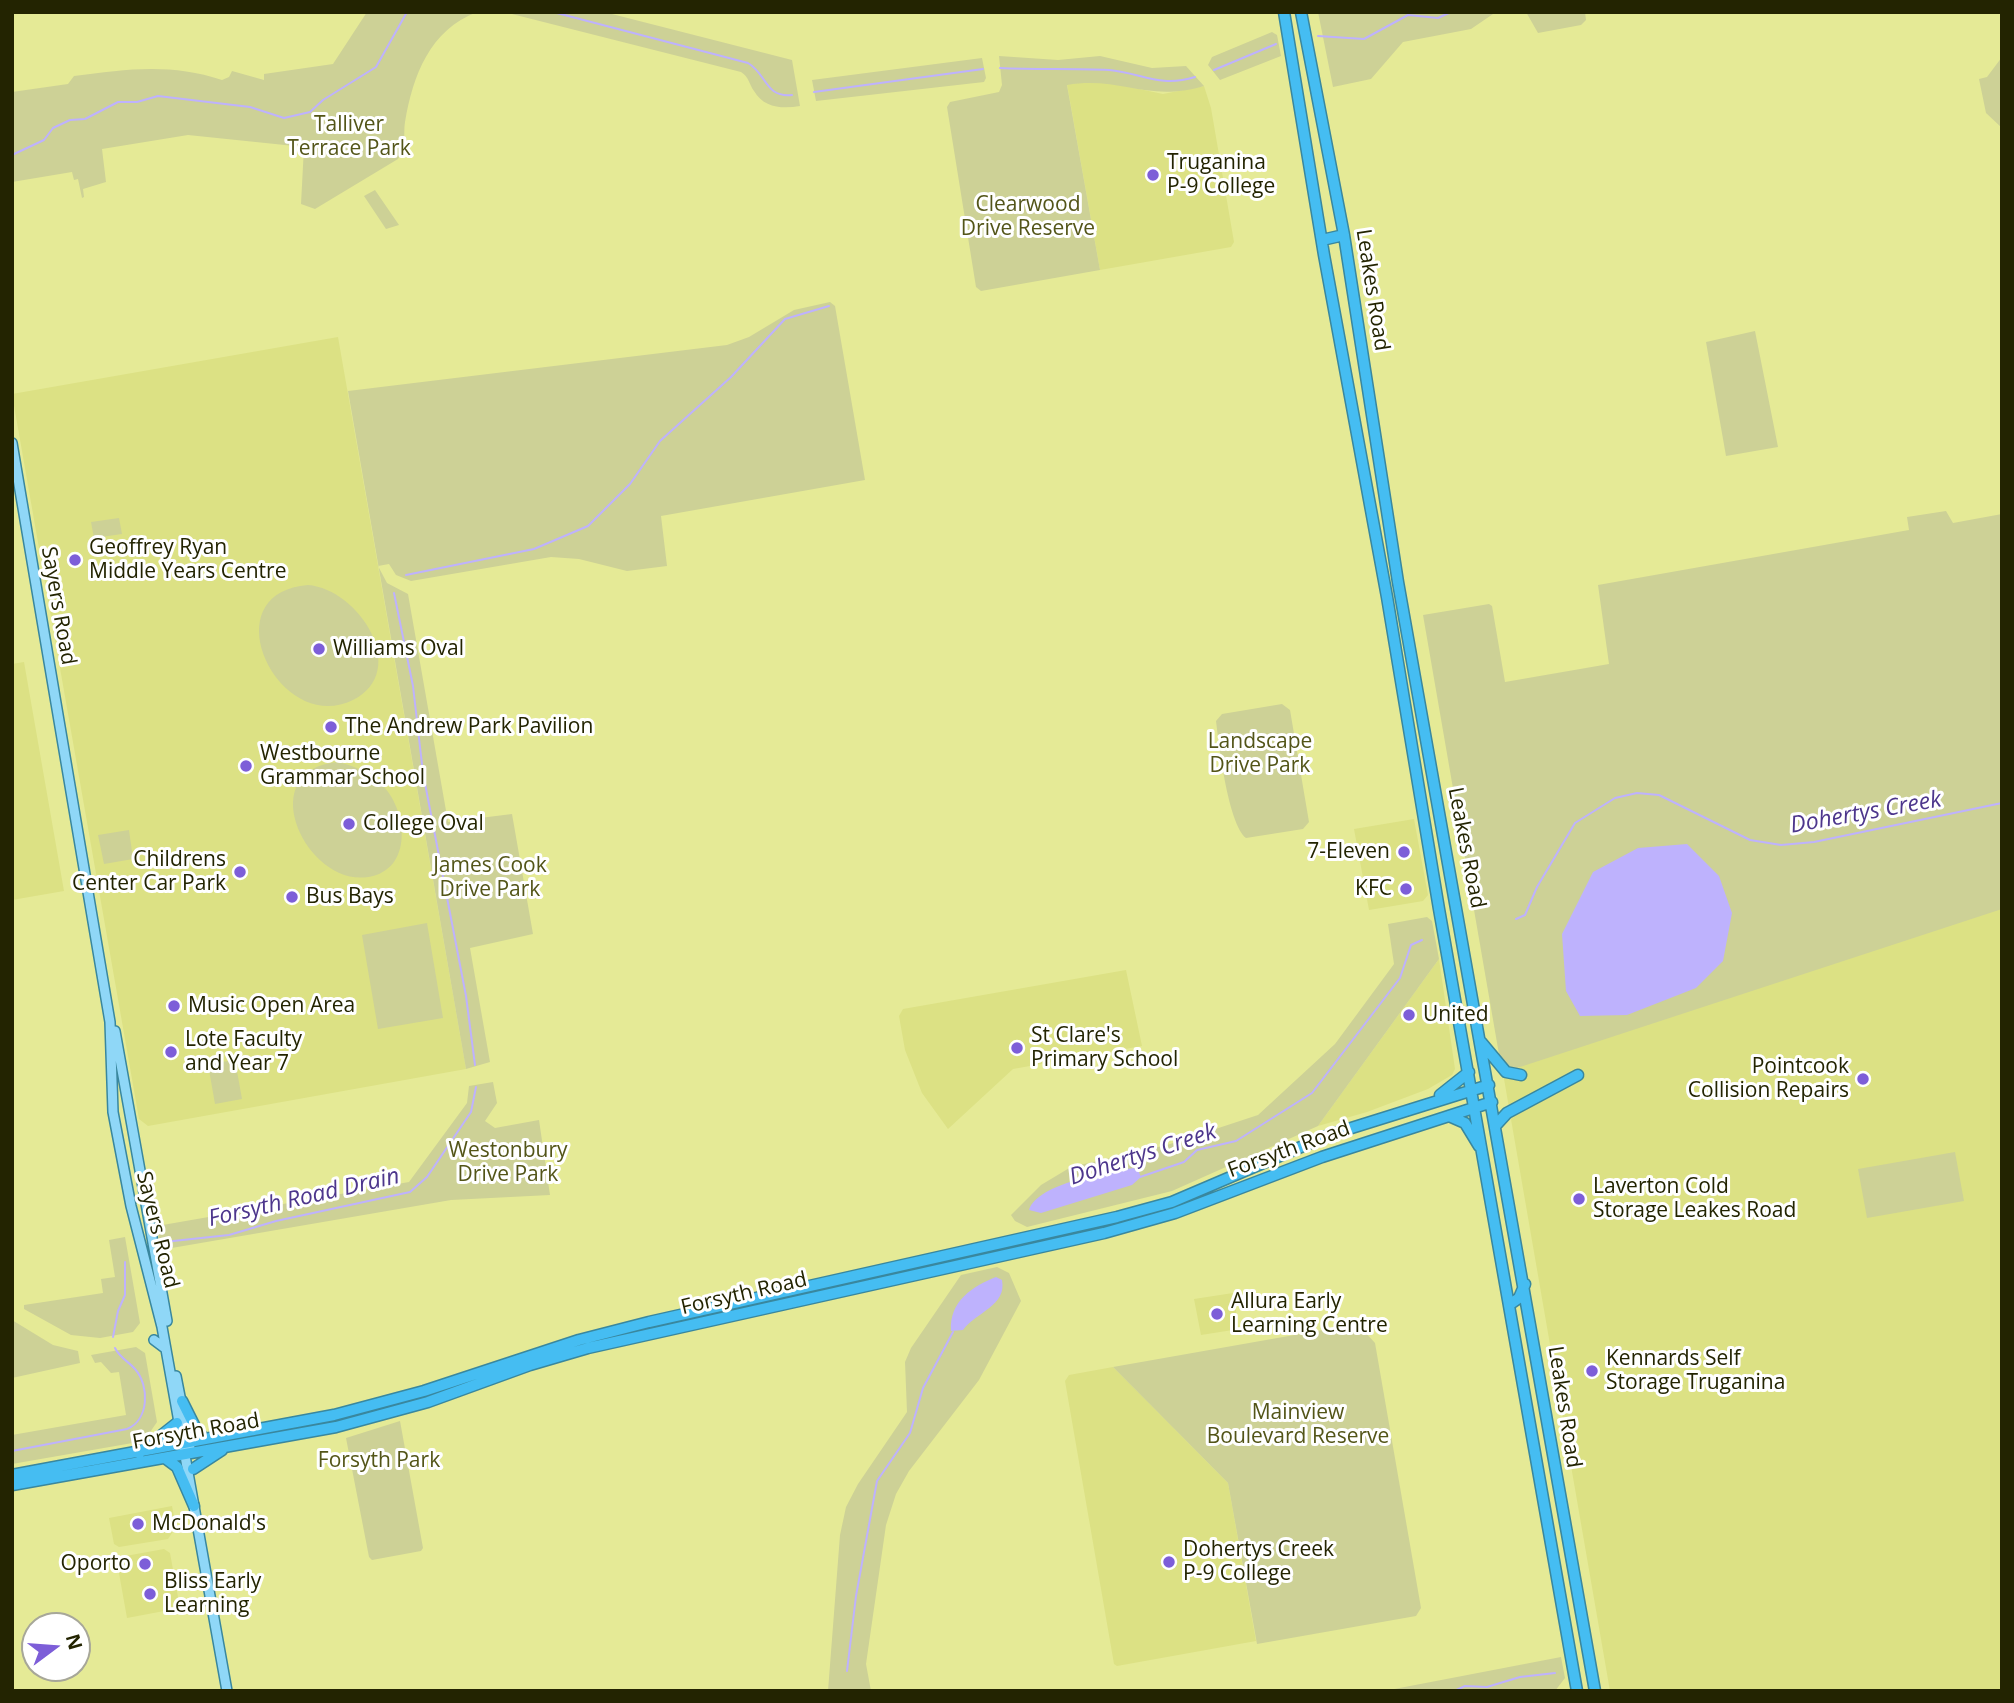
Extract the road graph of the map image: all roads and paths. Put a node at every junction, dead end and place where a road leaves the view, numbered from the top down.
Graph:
1 (1284, 12) edge
2 (1299, 12) edge
3 (1287, 26) junction
4 (1345, 235) junction
5 (1322, 240) junction
6 (12, 443) edge
7 (69, 776) junction
8 (106, 974) junction
9 (110, 1022) junction
10 (1481, 1041) junction
11 (1469, 1072) junction
12 (1521, 1074) dead end
13 (1578, 1075) dead end
14 (1489, 1085) junction
15 (1472, 1090) junction
16 (1492, 1102) junction
17 (1424, 1105) junction
18 (1476, 1107) junction
19 (1446, 1116) junction
20 (1496, 1125) junction
21 (134, 1136) junction
22 (118, 1139) junction
23 (1485, 1159) junction
24 (1525, 1283) junction
25 (1509, 1305) junction
26 (649, 1322) junction
27 (651, 1333) junction
28 (164, 1336) junction
29 (587, 1343) junction
30 (461, 1384) junction
31 (182, 1401) junction
32 (334, 1415) junction
33 (177, 1423) junction
34 (336, 1427) junction
35 (205, 1439) junction
36 (239, 1444) junction
37 (186, 1448) junction
38 (139, 1453) junction
39 (165, 1458) junction
40 (193, 1469) junction
41 (12, 1475) edge
42 (12, 1485) edge
43 (194, 1506) junction
44 (228, 1691) edge
45 (233, 1691) edge
46 (1577, 1691) edge
47 (1595, 1691) edge

1 - 3 highway, Leakes Road
2 - 3 highway
2 - 4 highway, Leakes Road
3 - 5 highway, Leakes Road
4 - 5 highway
4 - 10 highway, Leakes Road
5 - 11 highway, Leakes Road
6 - 7 main road, Sayers Road
7 - 8 main road, Sayers Road
7 - 9 main road, Sayers Road
8 - 9 main road
8 - 21 main road, Sayers Road
9 - 22 main road, Sayers Road
10 - 12 highway
10 - 14 highway, Leakes Road
11 - 15 highway, Leakes Road
11 - 17 highway
13 - 20 highway
14 - 15 highway, Forsyth Road
14 - 16 highway, Leakes Road
15 - 17 highway, Forsyth Road
15 - 18 highway, Leakes Road
16 - 18 highway, Forsyth Road
16 - 20 highway, Leakes Road
17 - 26 highway, Forsyth Road
18 - 19 highway, Forsyth Road
18 - 23 highway, Leakes Road
19 - 23 highway
19 - 27 highway, Forsyth Road
20 - 24 highway, Leakes Road
21 - 22 main road
21 - 28 main road, Sayers Road
22 - 28 main road, Sayers Road
23 - 25 highway, Leakes Road
24 - 25 highway
24 - 47 highway, Leakes Road
25 - 46 highway, Leakes Road
26 - 27 highway
26 - 29 highway, Forsyth Road
27 - 29 highway, Forsyth Road
28 - 31 main road, Sayers Road
28 - 33 main road, Sayers Road
29 - 30 highway, Forsyth Road
30 - 32 highway, Forsyth Road
30 - 34 highway, Forsyth Road
31 - 35 highway
31 - 37 main road, Sayers Road
32 - 34 highway
32 - 35 highway, Forsyth Road
33 - 37 main road, Sayers Road
33 - 38 highway
34 - 36 highway, Forsyth Road
35 - 37 highway, Forsyth Road
36 - 37 highway, Forsyth Road
36 - 40 highway
37 - 38 highway, Forsyth Road
37 - 39 highway, Forsyth Road
37 - 40 main road, Sayers Road
37 - 43 main road, Sayers Road
38 - 41 highway, Forsyth Road
39 - 42 highway, Forsyth Road
39 - 43 highway
40 - 45 main road, Sayers Road
43 - 44 main road, Sayers Road

